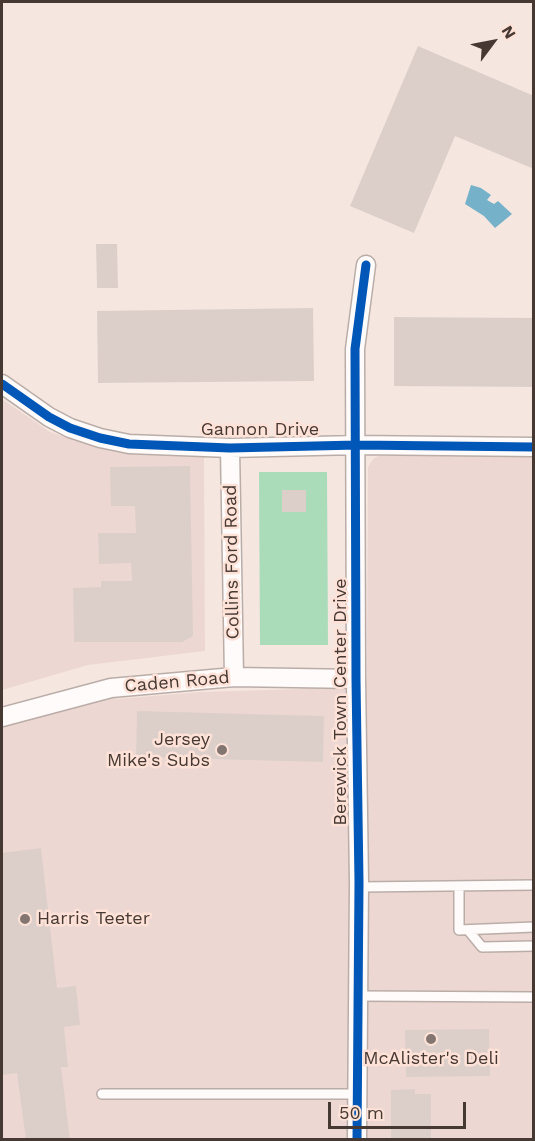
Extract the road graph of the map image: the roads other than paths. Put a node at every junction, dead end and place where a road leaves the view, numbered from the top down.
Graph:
1 (366, 265) dead end
2 (2, 384) edge
3 (357, 445) junction
4 (534, 447) edge
5 (230, 448) junction
6 (234, 677) junction
7 (356, 680) junction
8 (2, 717) edge
9 (534, 885) edge
10 (459, 886) junction
11 (359, 887) junction
12 (534, 927) edge
13 (468, 930) junction
14 (534, 946) edge
15 (358, 996) junction
16 (534, 997) edge
17 (102, 1094) dead end
18 (357, 1094) junction
19 (357, 1140) edge

1 - 3 street, Berewick Town Center Drive
2 - 5 street, Gannon Drive
3 - 4 street, Gannon Drive
3 - 5 street, Gannon Drive
3 - 7 street, Berewick Town Center Drive
5 - 6 street, Collins Ford Road
6 - 7 street, Caden Road
6 - 8 street, Caden Road
7 - 11 street, Berewick Town Center Drive
9 - 10 lane
10 - 11 lane
10 - 13 lane
11 - 15 street, Berewick Town Center Drive
12 - 13 lane
13 - 14 lane
15 - 16 lane
15 - 18 street, Berewick Town Center Drive
17 - 18 lane
18 - 19 street, Berewick Town Center Drive

